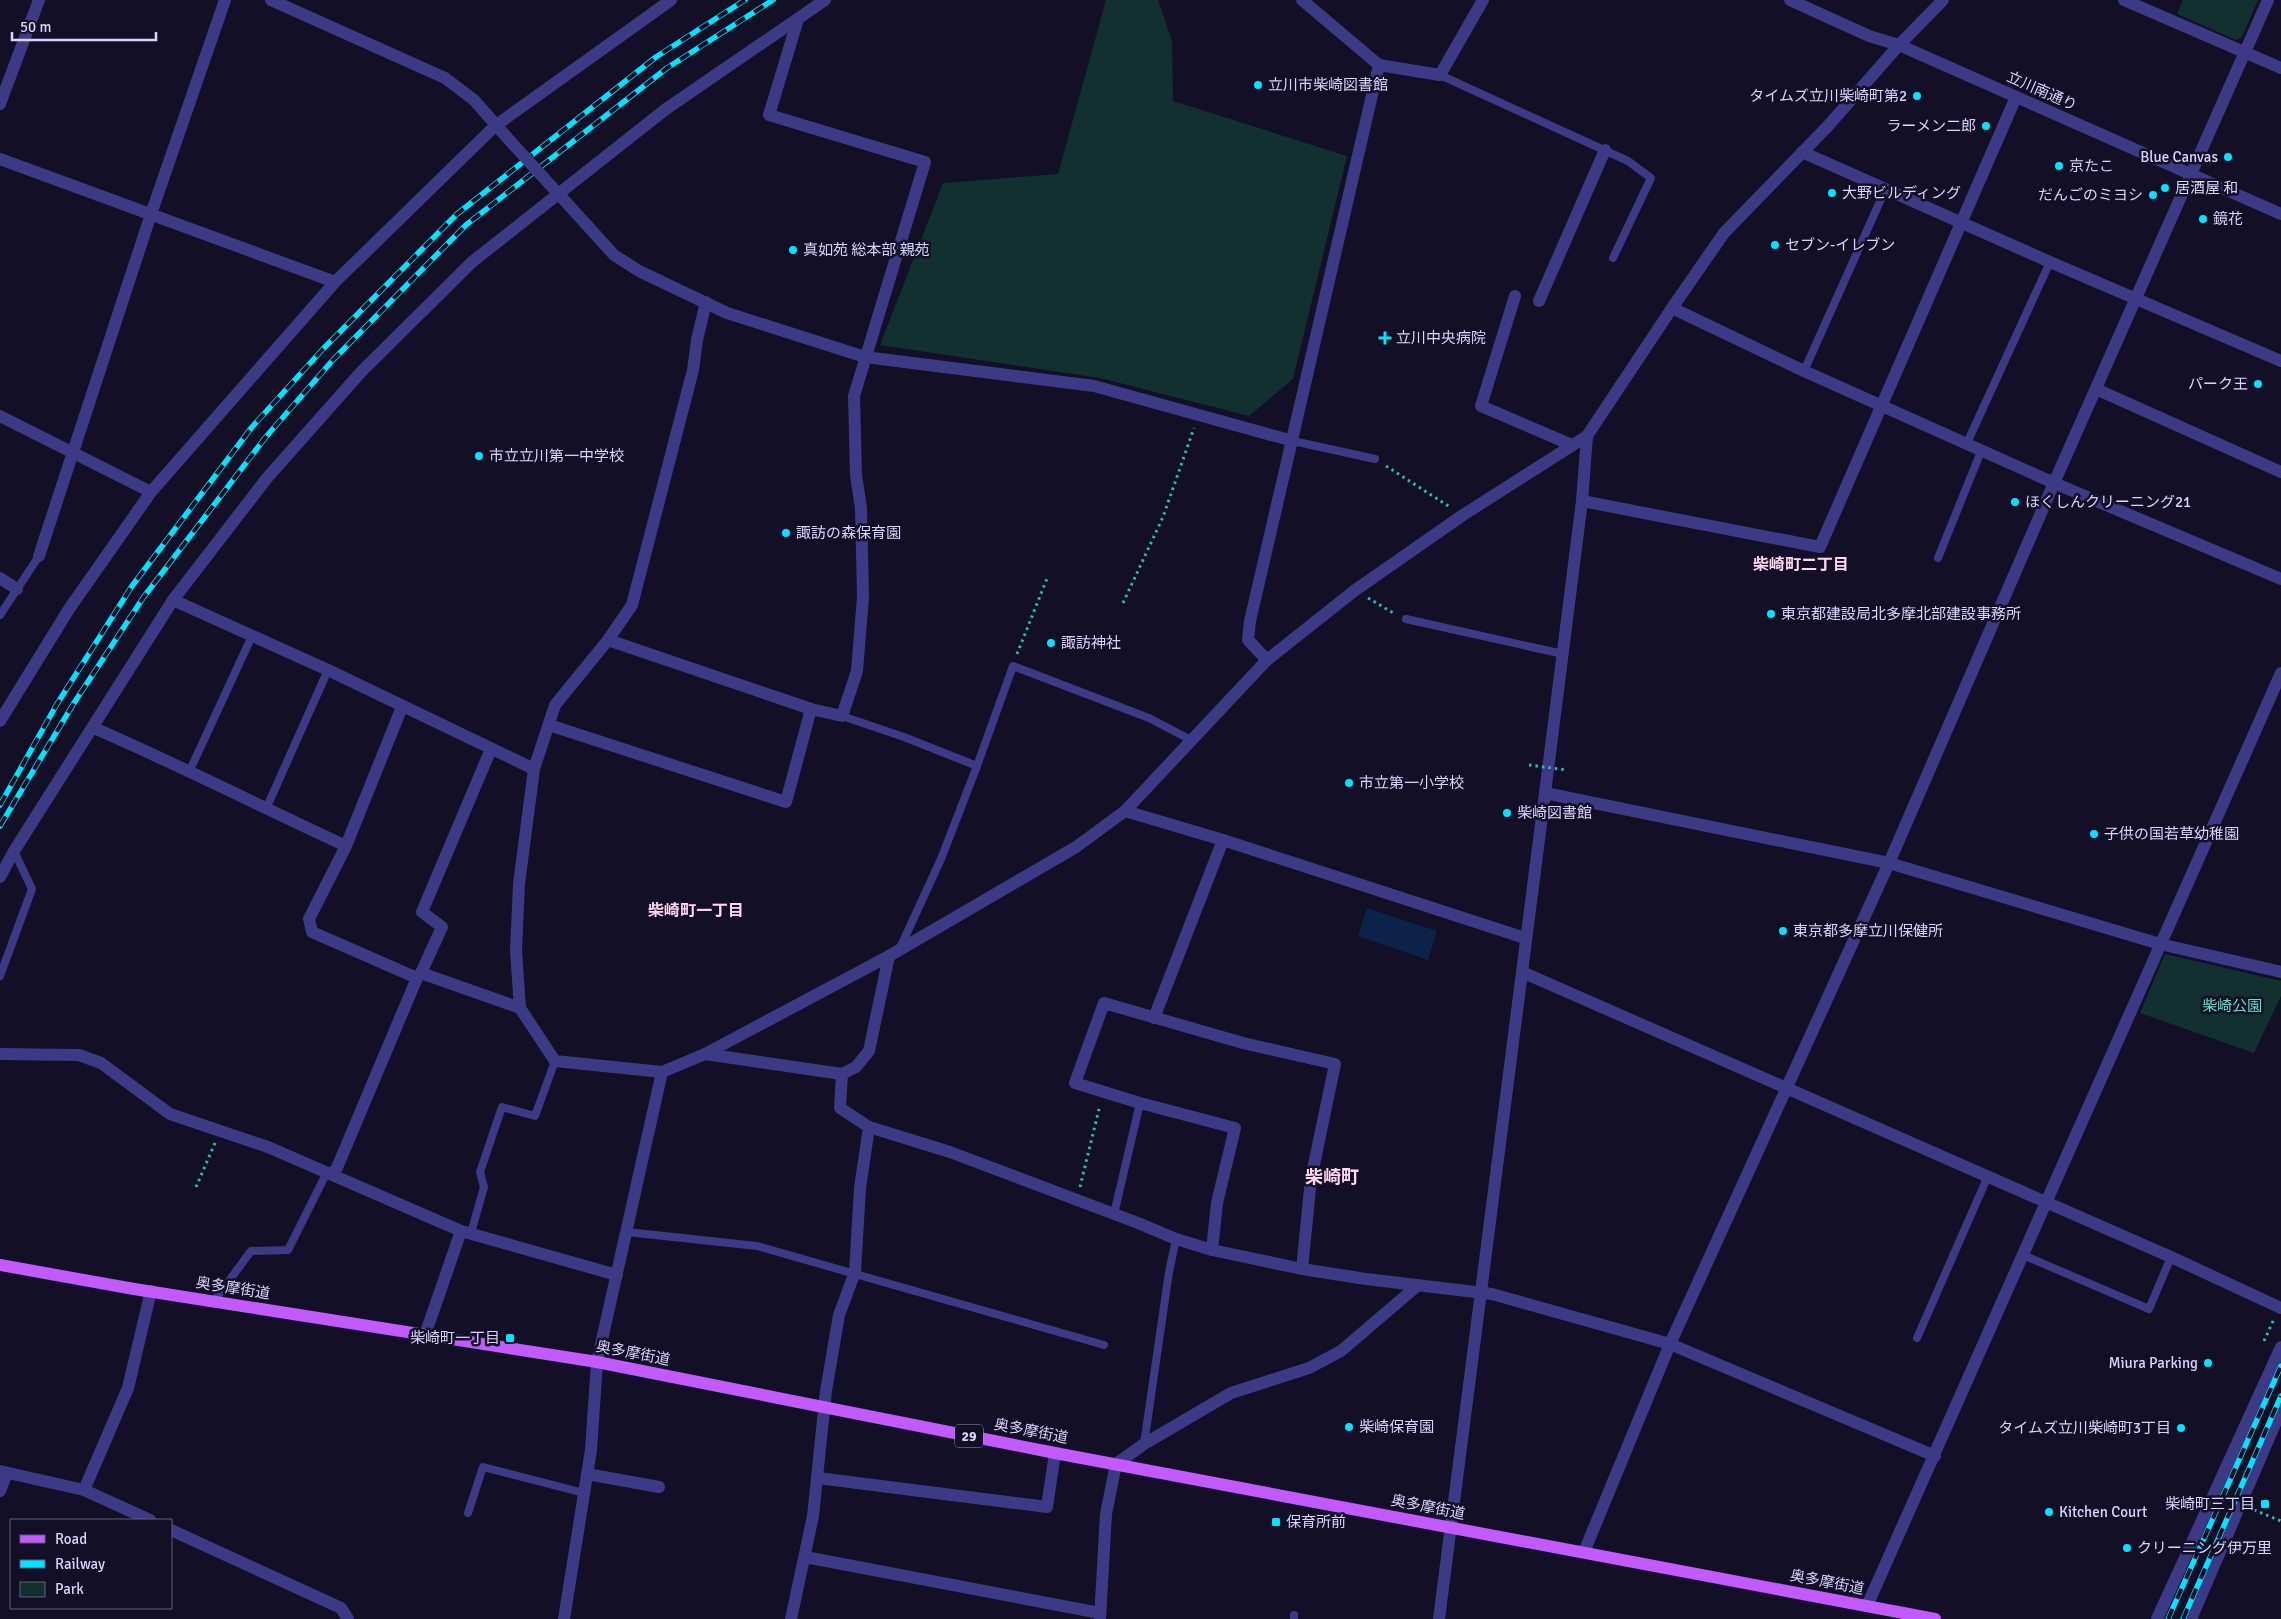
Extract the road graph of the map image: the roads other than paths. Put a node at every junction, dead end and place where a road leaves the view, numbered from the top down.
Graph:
1 (39, 0) edge
2 (225, 0) edge
3 (271, 0) edge
4 (671, 0) edge
5 (825, 0) edge
6 (1302, 0) edge
7 (1483, 0) edge
8 (1790, 0) edge
9 (1943, 0) edge
10 (2124, 0) edge
11 (2268, 0) edge
12 (798, 18) junction
13 (1899, 45) junction
14 (2245, 52) junction
15 (1379, 65) junction
16 (2281, 68) edge
17 (1440, 75) junction
18 (2016, 97) junction
19 (0, 104) edge
20 (495, 126) junction
21 (1605, 150) junction
22 (1802, 152) junction
23 (0, 159) edge
24 (2191, 174) junction
25 (1886, 188) junction
26 (556, 191) junction
27 (151, 214) junction
28 (2281, 214) edge
29 (1961, 222) junction
30 (1612, 258) dead end
31 (2050, 262) junction
32 (335, 282) junction
33 (1515, 296) dead end
34 (2136, 298) junction
35 (1540, 301) dead end
36 (706, 302) junction
37 (1672, 308) junction
38 (865, 357) junction
39 (2281, 361) edge
40 (1804, 371) junction
41 (2096, 389) junction
42 (1881, 405) junction
43 (0, 416) edge
44 (1587, 436) junction
45 (1293, 441) junction
46 (1967, 443) junction
47 (1572, 445) junction
48 (1982, 449) junction
49 (74, 455) junction
50 (1374, 459) road end
51 (2281, 472) edge
52 (2054, 482) junction
53 (151, 492) junction
54 (1582, 501) junction
55 (39, 556) joint
56 (1938, 558) dead end
57 (0, 578) edge
58 (2281, 579) edge
59 (17, 589) junction
60 (174, 600) junction
61 (0, 614) edge
62 (1406, 619) road end
63 (252, 636) junction
64 (608, 640) junction
65 (1563, 654) junction
66 (1267, 660) junction
67 (328, 670) junction
68 (2281, 673) edge
69 (402, 707) junction
70 (811, 709) junction
71 (842, 716) junction
72 (0, 721) edge
73 (549, 725) junction
74 (94, 728) junction
75 (1191, 740) junction
76 (491, 749) junction
77 (977, 766) junction
78 (534, 769) junction
79 (190, 770) junction
80 (1545, 793) junction
81 (266, 809) junction
82 (1124, 811) junction
83 (1223, 840) junction
84 (346, 846) junction
85 (14, 852) junction
86 (1889, 863) junction
87 (0, 876) edge
88 (1525, 938) junction
89 (2160, 944) junction
90 (894, 953) junction
91 (1522, 972) junction
92 (2281, 972) edge
93 (419, 975) junction
94 (0, 976) edge
95 (520, 1008) junction
96 (1154, 1018) junction
97 (0, 1054) edge
98 (705, 1054) junction
99 (555, 1061) junction
100 (662, 1072) junction
101 (842, 1074) junction
102 (1788, 1089) junction
103 (1140, 1103) junction
104 (868, 1127) junction
105 (331, 1173) junction
106 (1988, 1176) junction
107 (2046, 1202) junction
108 (1114, 1214) junction
109 (466, 1232) junction
110 (627, 1232) junction
111 (1176, 1239) junction
112 (1212, 1250) junction
113 (2022, 1255) junction
114 (2171, 1257) junction
115 (0, 1264) edge
116 (1302, 1269) junction
117 (855, 1272) junction
118 (617, 1275) junction
119 (1417, 1286) junction
120 (151, 1291) junction
121 (1480, 1293) junction
122 (214, 1301) junction
123 (2281, 1308) edge
124 (425, 1335) junction
125 (1917, 1338) dead end
126 (1670, 1344) junction
127 (1104, 1345) dead end
128 (2281, 1347) edge
129 (598, 1362) junction
130 (825, 1408) junction
131 (2281, 1410) edge
132 (1144, 1444) junction
133 (1055, 1453) junction
134 (1935, 1456) junction
135 (1116, 1464) junction
136 (4, 1472) edge
137 (587, 1474) junction
138 (818, 1478) junction
139 (659, 1487) dead end
140 (84, 1490) junction
141 (0, 1491) edge
142 (584, 1493) junction
143 (468, 1513) dead end
144 (148, 1519) edge
145 (1449, 1527) junction
146 (172, 1530) edge
147 (1584, 1552) junction
148 (805, 1556) junction
149 (1868, 1606) junction
150 (1100, 1616) edge
151 (348, 1619) edge
152 (564, 1619) edge
153 (791, 1619) edge
154 (1439, 1619) edge
155 (1935, 1619) edge
156 (2157, 1619) edge
157 (2191, 1619) edge

1 - 19 street
2 - 27 street
3 - 20 street
4 - 20 street
5 - 12 street
6 - 15 street
7 - 17 street
8 - 13 street, 立川南通り
9 - 13 street
10 - 14 street
11 - 14 street
12 - 26 street
12 - 38 street
13 - 18 street, 立川南通り
13 - 22 street
14 - 16 street
14 - 24 street
15 - 17 street
15 - 45 street
17 - 21 lane
18 - 24 street, 立川南通り
18 - 29 street
20 - 26 street, bridge
20 - 32 street
21 - 30 lane
21 - 35 street
22 - 25 street
22 - 37 street
23 - 27 street
24 - 28 street, 立川南通り
24 - 34 street
25 - 29 street
25 - 40 lane
26 - 36 street
26 - 60 street
27 - 32 street
27 - 49 street
29 - 31 street
29 - 42 street
31 - 34 street
31 - 46 lane
32 - 53 street
33 - 47 street
34 - 39 street
34 - 41 street
36 - 38 street
36 - 64 street
37 - 40 street
37 - 44 street
38 - 45 street
38 - 71 street
40 - 42 street
41 - 51 street
41 - 52 street
42 - 46 street
42 - 54 street
43 - 49 street
44 - 47 street
44 - 54 street
45 - 50 lane
45 - 66 street
46 - 48 street
47 - 66 street
48 - 52 street
48 - 56 lane
49 - 53 street
49 - 55 street
52 - 58 street
52 - 86 street
53 - 72 street
54 - 65 street
55 - 59 lane
57 - 59 street
59 - 61 lane
60 - 63 street
60 - 74 street
62 - 65 lane
63 - 67 street
63 - 79 lane
64 - 70 street
64 - 73 street
65 - 80 street
66 - 75 street
67 - 69 street
67 - 81 lane
68 - 89 street
69 - 76 street
69 - 84 street
70 - 71 street
70 - 73 street
71 - 77 lane
73 - 78 street
74 - 79 street
74 - 85 street
75 - 77 lane
75 - 82 street
76 - 78 street
76 - 93 street
77 - 90 lane
78 - 95 street
79 - 81 street
80 - 86 street
80 - 88 street
81 - 84 street
82 - 83 street
82 - 90 street
83 - 88 street
83 - 96 street
84 - 93 street
85 - 87 street
85 - 94 lane
86 - 89 street
86 - 102 street
88 - 91 street
89 - 92 street
89 - 107 street
90 - 98 street
90 - 101 street
91 - 102 street
91 - 121 street
93 - 95 street
93 - 105 street
95 - 99 street
96 - 103 street
96 - 116 street
97 - 105 street
98 - 100 street
98 - 101 street
99 - 100 street
99 - 109 lane
100 - 110 street
101 - 104 street
102 - 106 street
102 - 126 street
103 - 108 lane
103 - 112 street
104 - 108 street
104 - 117 street
105 - 109 street
105 - 122 lane
106 - 107 street
106 - 125 lane
107 - 113 street
107 - 114 street
108 - 111 street
109 - 118 street
109 - 124 street
110 - 117 lane
110 - 118 street
111 - 112 street
111 - 132 lane
112 - 116 street
113 - 114 lane
113 - 134 street
114 - 123 street
115 - 120 main road, 奥多摩街道 / 29
116 - 119 street
117 - 127 lane
117 - 130 street
118 - 129 street
119 - 121 street
119 - 132 street
120 - 122 main road, 奥多摩街道 / 29
120 - 140 street
121 - 126 street
121 - 145 street
122 - 124 main road, 奥多摩街道 / 29
124 - 129 main road, 奥多摩街道 / 29
126 - 134 street
126 - 147 street
128 - 156 street
129 - 130 main road, 奥多摩街道 / 29
129 - 137 street
130 - 133 main road, 奥多摩街道 / 29
130 - 138 street
131 - 157 street
132 - 135 street
133 - 135 main road, 奥多摩街道 / 29
133 - 138 street
134 - 149 street
135 - 145 main road, 奥多摩街道 / 29
135 - 150 street
136 - 140 street
136 - 141 street
137 - 139 street
137 - 142 street
138 - 148 street
140 - 144 street
142 - 143 lane
142 - 152 street
145 - 147 main road, 奥多摩街道 / 29
145 - 154 street
146 - 151 street
147 - 149 main road, 奥多摩街道 / 29
148 - 150 street
148 - 153 street
149 - 155 main road, 奥多摩街道 / 29

